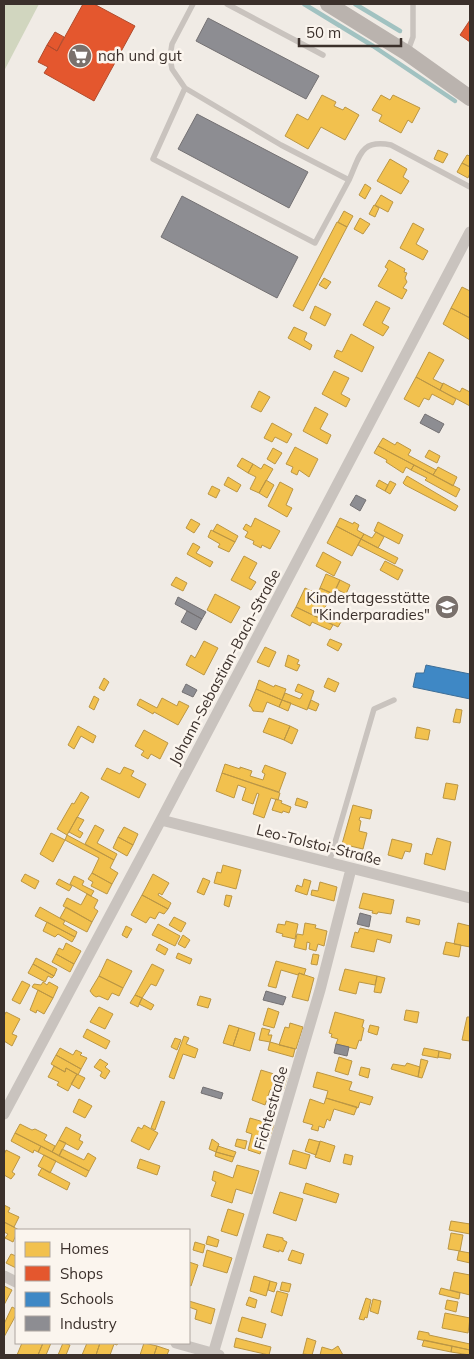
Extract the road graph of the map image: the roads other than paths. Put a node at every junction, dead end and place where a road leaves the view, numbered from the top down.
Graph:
1 (193, 4) edge
2 (227, 4) edge
3 (330, 4) edge
4 (413, 4) edge
5 (407, 54) junction
6 (324, 55) dead end
7 (185, 88) junction
8 (470, 98) edge
9 (348, 180) junction
10 (470, 187) edge
11 (470, 232) edge
12 (394, 700) dead end
13 (161, 820) junction
14 (329, 863) junction
15 (351, 869) junction
16 (470, 898) edge
17 (4, 1114) edge
18 (180, 1344) edge
19 (216, 1354) edge

1 - 7 lane
2 - 6 lane
3 - 5 main road
4 - 5 lane
5 - 8 main road
7 - 9 lane
7 - 9 lane
9 - 10 lane
11 - 13 street, Johann-Sebastian-Bach-Straße
12 - 14 lane
13 - 14 street, Leo-Tolstoi-Straße
13 - 17 street, Johann-Sebastian-Bach-Straße
14 - 15 street, Leo-Tolstoi-Straße
15 - 16 street, Leo-Tolstoi-Straße
15 - 19 street, Fichtestraße
18 - 19 street

